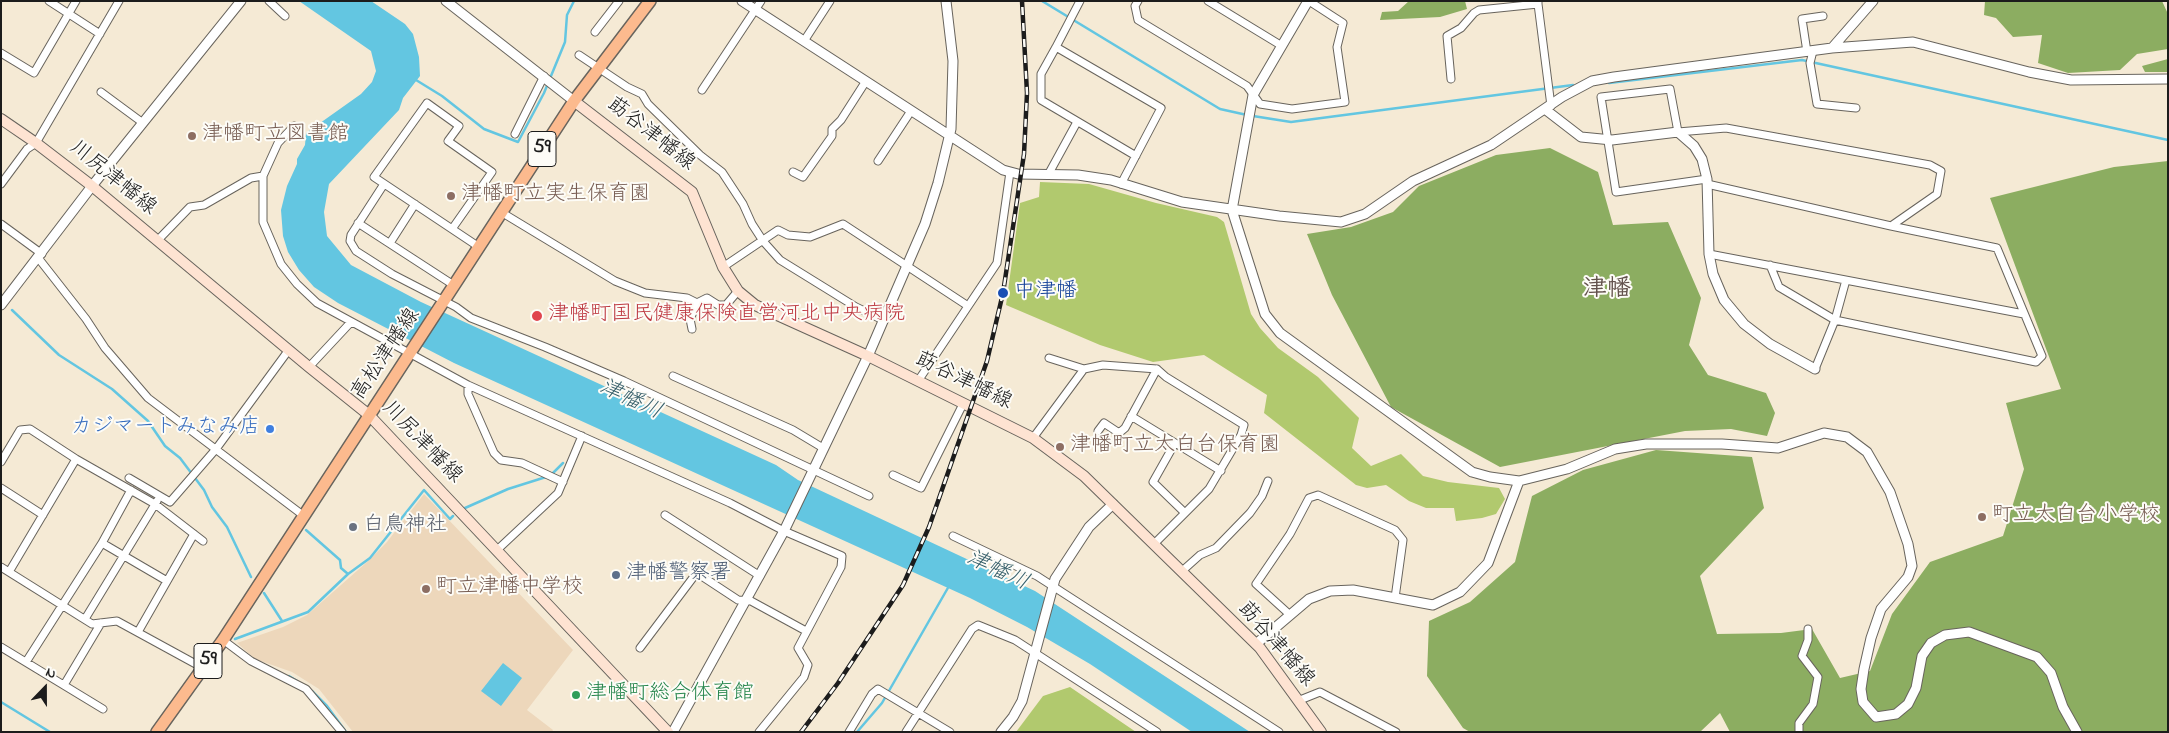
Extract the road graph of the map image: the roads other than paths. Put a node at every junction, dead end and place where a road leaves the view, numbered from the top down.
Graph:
1 (49, 1) edge
2 (76, 1) edge
3 (119, 1) edge
4 (241, 1) edge
5 (269, 1) edge
6 (446, 1) edge
7 (619, 1) edge
8 (650, 1) edge
9 (742, 1) edge
10 (761, 1) edge
11 (830, 1) edge
12 (946, 1) edge
13 (1080, 1) edge
14 (1138, 1) edge
15 (1208, 1) edge
16 (1309, 1) edge
17 (1872, 1) edge
18 (1538, 2) edge
19 (754, 9) junction
20 (69, 14) junction
21 (285, 16) dead end
22 (1823, 16) dead end
23 (595, 32) dead end
24 (100, 34) junction
25 (804, 42) junction
26 (1282, 46) junction
27 (1056, 47) junction
28 (1832, 48) junction
29 (1, 53) edge
30 (579, 55) dead end
31 (1810, 56) junction
32 (599, 68) junction
33 (2168, 78) edge
34 (548, 79) junction
35 (1452, 79) dead end
36 (866, 81) junction
37 (702, 90) dead end
38 (101, 92) dead end
39 (1253, 95) junction
40 (574, 101) junction
41 (1548, 108) junction
42 (1856, 108) dead end
43 (911, 111) junction
44 (1, 119) edge
45 (1077, 122) junction
46 (143, 123) junction
47 (294, 126) dead end
48 (1678, 132) junction
49 (515, 134) dead end
50 (949, 137) junction
51 (1609, 140) junction
52 (36, 143) junction
53 (1136, 156) junction
54 (878, 161) dead end
55 (793, 172) dead end
56 (1010, 172) junction
57 (1048, 175) junction
58 (262, 176) junction
59 (1707, 182) junction
60 (1, 184) edge
61 (384, 184) junction
62 (1122, 184) junction
63 (92, 186) junction
64 (415, 204) junction
65 (1232, 210) junction
66 (501, 212) junction
67 (358, 223) junction
68 (1, 224) edge
69 (1891, 226) junction
70 (452, 229) junction
71 (763, 240) junction
72 (157, 241) junction
73 (390, 243) junction
74 (478, 246) junction
75 (1709, 254) junction
76 (40, 256) junction
77 (907, 265) junction
78 (1770, 265) junction
79 (723, 267) junction
80 (1846, 280) junction
81 (455, 286) junction
82 (738, 291) junction
83 (444, 303) junction
84 (698, 303) junction
85 (1, 305) edge
86 (968, 306) junction
87 (2024, 314) junction
88 (883, 320) junction
89 (1835, 320) junction
90 (351, 322) junction
91 (692, 329) dead end
92 (288, 350) junction
93 (412, 350) junction
94 (868, 356) junction
95 (1049, 358) dead end
96 (309, 367) junction
97 (1084, 369) junction
98 (1157, 369) junction
99 (1815, 369) joint
100 (673, 376) dead end
101 (918, 381) junction
102 (468, 384) junction
103 (963, 404) junction
104 (369, 415) junction
105 (1131, 416) junction
106 (1098, 431) dead end
107 (582, 436) junction
108 (1033, 438) junction
109 (1175, 443) junction
110 (823, 448) junction
111 (216, 449) junction
112 (76, 459) junction
113 (1, 462) edge
114 (813, 469) junction
115 (1221, 471) junction
116 (893, 475) dead end
117 (129, 478) dead end
118 (1268, 481) dead end
119 (1519, 481) junction
120 (563, 482) junction
121 (1, 488) edge
122 (131, 490) junction
123 (159, 496) junction
124 (869, 496) dead end
125 (155, 504) junction
126 (1113, 504) junction
127 (1185, 513) junction
128 (43, 515) junction
129 (665, 515) dead end
130 (304, 516) junction
131 (785, 530) junction
132 (194, 534) junction
133 (953, 536) dead end
134 (203, 541) dead end
135 (102, 543) junction
136 (1154, 544) junction
137 (496, 551) junction
138 (124, 556) junction
139 (1, 567) edge
140 (9, 572) junction
141 (1181, 572) junction
142 (760, 576) junction
143 (167, 581) junction
144 (1052, 588) junction
145 (1395, 598) junction
146 (746, 601) junction
147 (62, 605) junction
148 (1289, 614) junction
149 (85, 619) junction
150 (101, 623) junction
151 (1808, 629) dead end
152 (806, 631) junction
153 (138, 632) junction
154 (223, 640) junction
155 (1256, 644) junction
156 (1, 647) edge
157 (640, 648) dead end
158 (1036, 652) junction
159 (26, 662) junction
160 (204, 668) junction
161 (64, 685) junction
162 (1300, 700) junction
163 (103, 709) dead end
164 (919, 713) junction
165 (157, 732) edge
166 (342, 732) edge
167 (668, 732) edge
168 (673, 732) edge
169 (759, 732) edge
170 (849, 732) edge
171 (906, 732) edge
172 (950, 732) edge
173 (1001, 732) edge
174 (1157, 732) edge
175 (1279, 732) edge
176 (1321, 732) edge
177 (1396, 732) edge
178 (1799, 732) edge
179 (2077, 732) edge

1 - 20 street
2 - 20 street
3 - 24 street
4 - 46 street
5 - 21 street
6 - 34 street
7 - 23 street
8 - 32 main road, 高松津幡線 / 59
9 - 19 street
10 - 19 street
11 - 25 street
12 - 50 street
13 - 27 street
14 - 39 street
15 - 26 street
16 - 26 street
16 - 39 street
17 - 28 street
18 - 35 street
18 - 41 street
19 - 25 street
19 - 37 street
20 - 24 street
20 - 29 street
22 - 31 street
24 - 52 street
25 - 36 street
26 - 39 street
27 - 45 street
27 - 53 street
28 - 31 street
28 - 33 street
30 - 32 street
31 - 41 street
31 - 42 street
32 - 40 main road, 高松津幡線 / 59
32 - 71 street
34 - 40 street
34 - 49 street
36 - 43 street
36 - 55 street
38 - 46 street
39 - 65 street
40 - 66 main road, 高松津幡線 / 59
40 - 79 main road, 莇谷津幡線
41 - 51 street
41 - 65 street
43 - 50 street
43 - 54 street
44 - 52 main road, 川尻津幡線
45 - 53 street
45 - 57 street
46 - 63 street
47 - 58 street
48 - 51 street
48 - 51 street
48 - 59 street
48 - 69 street
50 - 56 street
50 - 77 street
51 - 59 street
52 - 60 street
52 - 63 main road, 川尻津幡線
53 - 62 street
56 - 57 street
56 - 86 street
57 - 62 street
58 - 72 street
58 - 90 street
59 - 69 street
59 - 75 street
61 - 64 street
61 - 67 street
61 - 70 street
62 - 65 street
63 - 72 main road, 川尻津幡線
63 - 76 street
64 - 70 street
64 - 73 street
65 - 119 street
66 - 74 main road, 高松津幡線 / 59
66 - 84 street
67 - 73 street
67 - 83 street
68 - 76 street
69 - 87 street
70 - 74 street
71 - 77 street
71 - 79 street
71 - 88 street
72 - 92 main road, 川尻津幡線
73 - 81 street
74 - 81 main road, 高松津幡線 / 59
75 - 78 street
75 - 99 street
76 - 85 street
76 - 111 street
77 - 86 street
77 - 88 street
78 - 80 street
78 - 89 street
79 - 82 main road, 莇谷津幡線
80 - 87 street
80 - 89 street
81 - 83 main road, 高松津幡線 / 59
82 - 84 street
82 - 94 main road, 莇谷津幡線
83 - 93 main road, 高松津幡線 / 59
83 - 114 street
84 - 91 street
86 - 101 street
87 - 89 street
88 - 94 street
89 - 99 street
90 - 93 street
90 - 96 street
92 - 96 main road, 川尻津幡線
92 - 111 street
93 - 102 street
93 - 104 main road, 高松津幡線 / 59
94 - 101 main road, 莇谷津幡線
94 - 110 street
95 - 97 street
96 - 104 main road, 川尻津幡線
97 - 98 street
97 - 108 street
98 - 105 street
98 - 115 street
100 - 110 street
101 - 103 main road, 莇谷津幡線
102 - 107 street
102 - 120 street
103 - 108 main road, 莇谷津幡線
103 - 116 street
104 - 130 main road, 高松津幡線 / 59
104 - 137 main road, 川尻津幡線
105 - 106 street
105 - 109 street
107 - 120 street
107 - 131 street
108 - 126 main road, 莇谷津幡線
109 - 115 street
109 - 127 street
110 - 114 street
111 - 123 street
111 - 130 street
112 - 113 street
112 - 122 street
112 - 128 street
114 - 124 street
114 - 131 street
115 - 127 street
117 - 123 street
118 - 141 street
119 - 145 street
119 - 179 street
120 - 137 street
121 - 128 street
122 - 125 street
122 - 135 street
123 - 125 street
125 - 132 street
125 - 138 street
126 - 136 main road, 莇谷津幡線
126 - 144 street
127 - 136 street
128 - 140 street
129 - 142 street
130 - 154 main road, 高松津幡線 / 59
131 - 142 street
131 - 152 street
132 - 134 street
132 - 143 street
133 - 144 street
135 - 138 street
135 - 147 street
136 - 141 main road, 莇谷津幡線
137 - 167 main road, 川尻津幡線
138 - 143 street
138 - 149 street
139 - 140 street
140 - 147 street
141 - 155 main road, 莇谷津幡線
142 - 146 street
143 - 153 street
144 - 158 street
144 - 175 street
145 - 148 street
145 - 148 street
146 - 152 street
146 - 157 street
146 - 168 street
147 - 149 street
147 - 159 street
148 - 155 street
149 - 150 street
150 - 153 street
150 - 161 street
151 - 178 street
152 - 169 street
153 - 160 street
154 - 160 main road, 高松津幡線 / 59
154 - 166 street
155 - 162 main road, 莇谷津幡線
156 - 159 street
158 - 164 street
158 - 173 street
158 - 174 street
159 - 161 street
160 - 165 main road, 高松津幡線 / 59
161 - 163 street
162 - 176 main road, 莇谷津幡線
162 - 177 street
164 - 170 street
164 - 171 street
164 - 172 street

